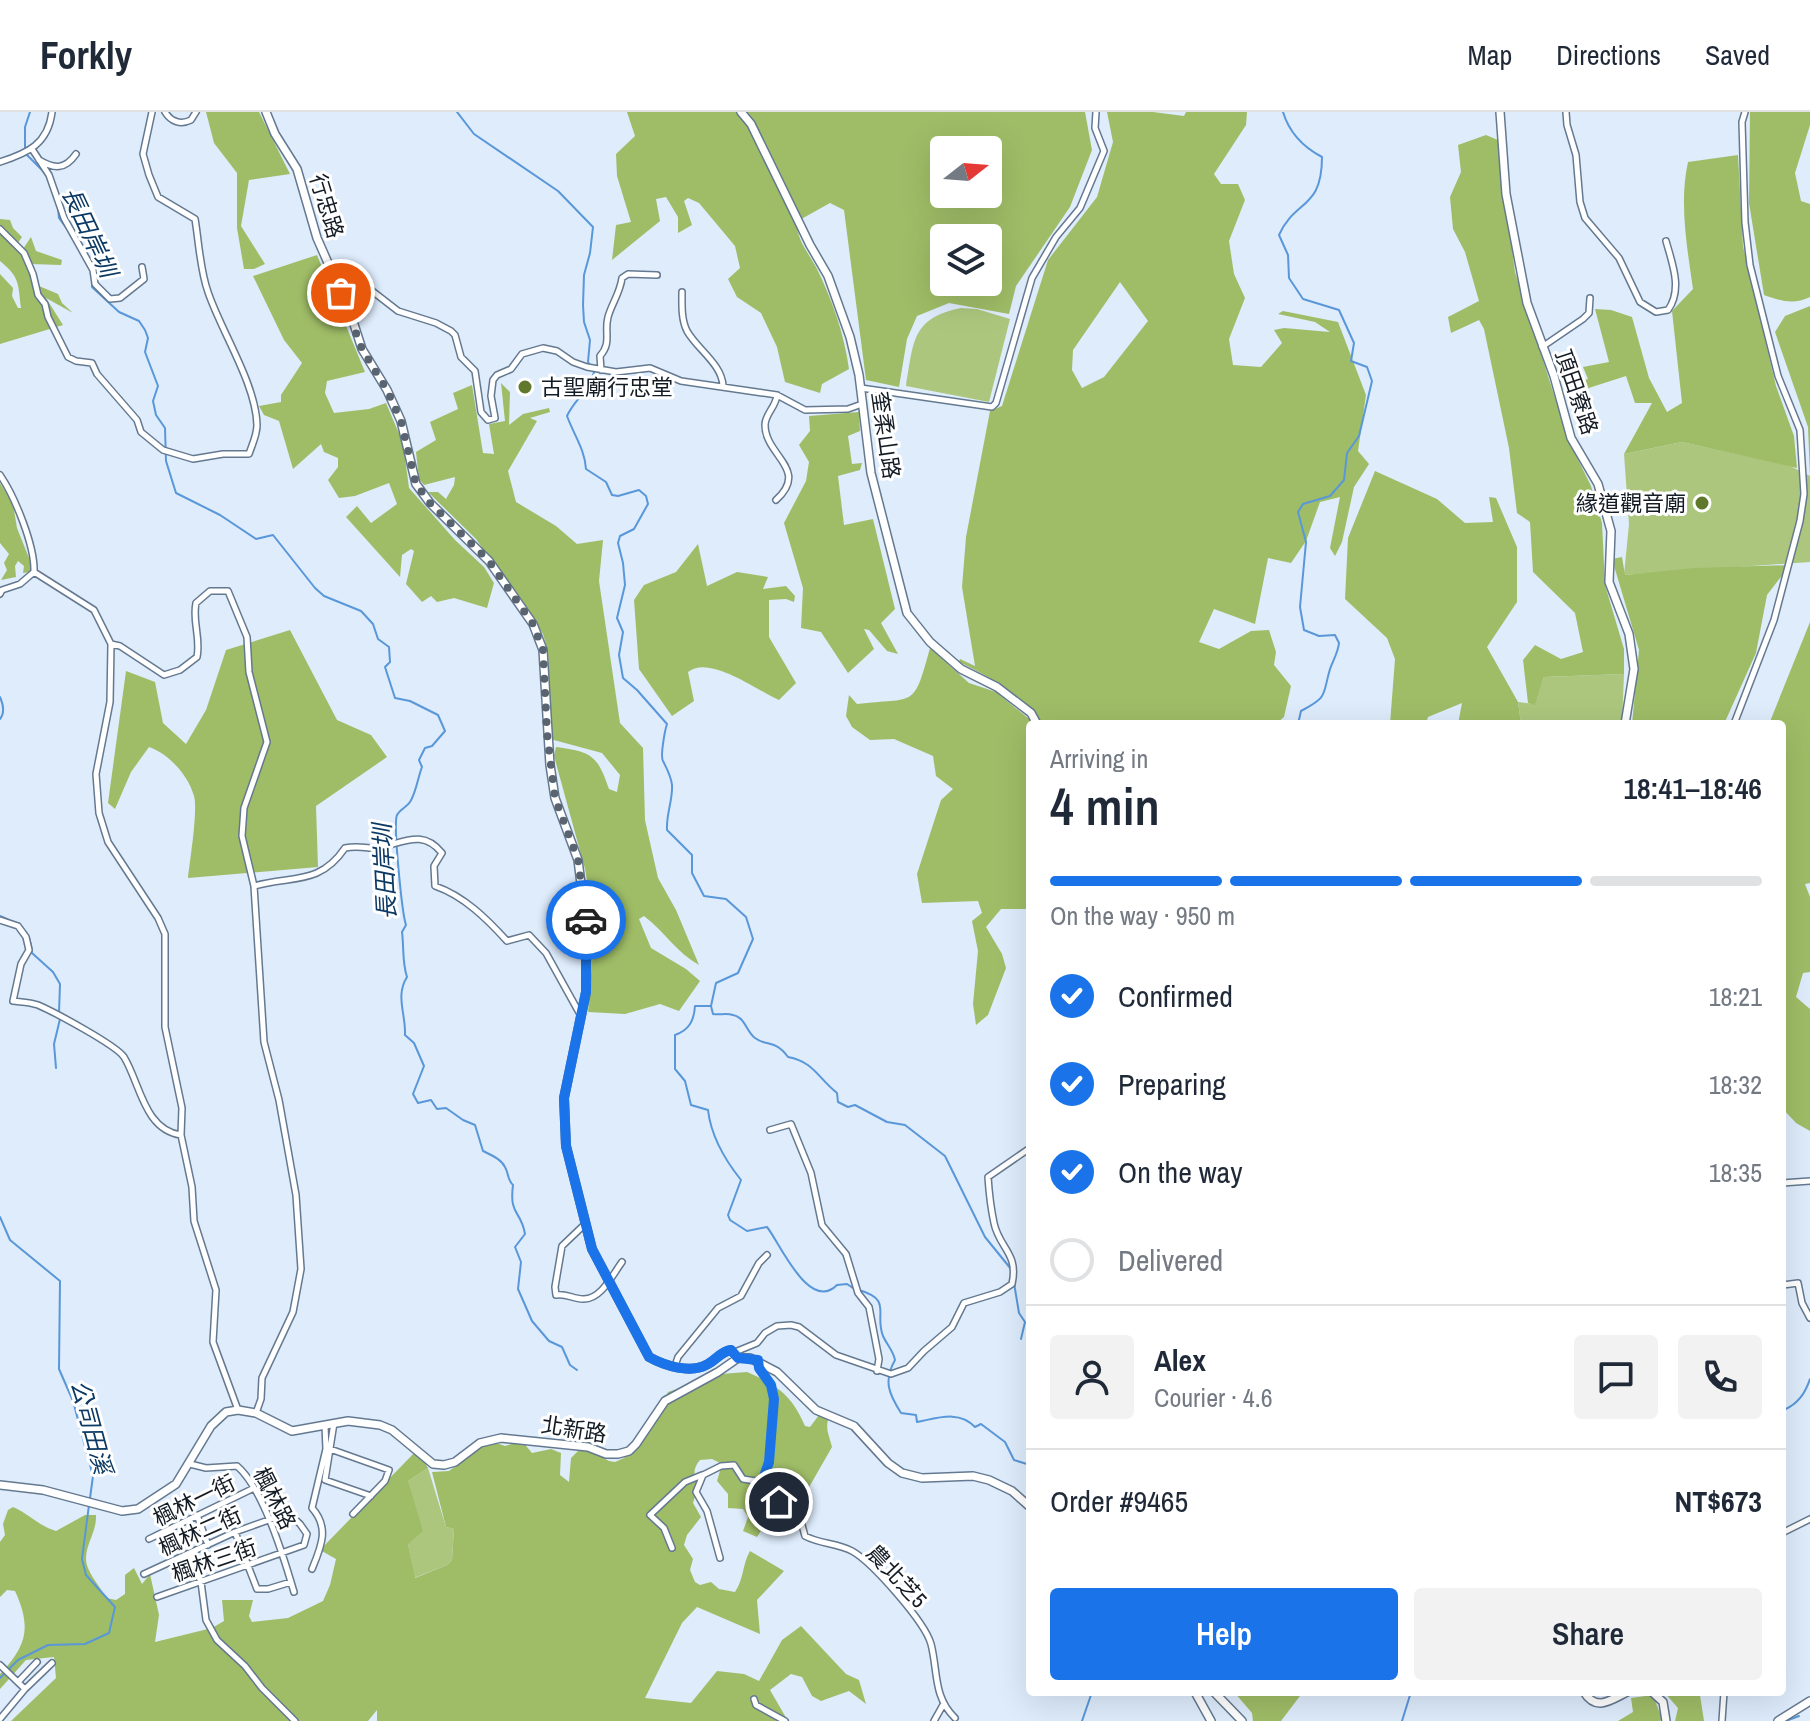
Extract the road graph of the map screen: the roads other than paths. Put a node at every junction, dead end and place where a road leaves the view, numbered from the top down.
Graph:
1 (52, 112) edge
2 (152, 112) edge
3 (165, 112) edge
4 (196, 112) edge
5 (266, 112) edge
6 (741, 112) edge
7 (1096, 112) edge
8 (1500, 112) edge
9 (1566, 112) edge
10 (1745, 112) edge
11 (31, 150) junction
12 (76, 154) dead end
13 (36, 157) junction
14 (0, 162) edge
15 (0, 229) edge
16 (1666, 241) dead end
17 (142, 267) dead end
18 (330, 267) junction
19 (657, 275) dead end
20 (682, 292) dead end
21 (1590, 298) dead end
22 (1542, 347) junction
23 (599, 370) junction
24 (723, 386) junction
25 (861, 388) junction
26 (777, 395) junction
27 (862, 404) junction
28 (0, 475) edge
29 (776, 500) dead end
30 (34, 572) junction
31 (0, 594) edge
32 (111, 644) junction
33 (1035, 720) edge
34 (1626, 720) edge
35 (1736, 720) edge
36 (254, 886) junction
37 (0, 920) edge
38 (581, 1016) junction
39 (770, 1130) dead end
40 (181, 1135) junction
41 (1026, 1151) edge
42 (1810, 1181) edge
43 (1786, 1183) edge
44 (584, 1225) junction
45 (767, 1255) dead end
46 (622, 1262) dead end
47 (610, 1282) junction
48 (1786, 1285) edge
49 (1810, 1318) edge
50 (736, 1355) junction
51 (758, 1360) junction
52 (675, 1366) junction
53 (877, 1371) junction
54 (238, 1410) junction
55 (256, 1413) junction
56 (334, 1422) junction
57 (324, 1424) junction
58 (330, 1449) junction
59 (190, 1464) junction
60 (703, 1475) junction
61 (762, 1482) junction
62 (0, 1485) edge
63 (252, 1489) junction
64 (371, 1496) junction
65 (1026, 1503) edge
66 (353, 1514) dead end
67 (197, 1515) junction
68 (269, 1519) junction
69 (1810, 1519) edge
70 (1786, 1531) edge
71 (235, 1532) junction
72 (149, 1539) dead end
73 (208, 1545) junction
74 (672, 1548) dead end
75 (282, 1553) junction
76 (189, 1554) junction
77 (720, 1558) dead end
78 (249, 1565) junction
79 (312, 1569) dead end
80 (144, 1574) dead end
81 (201, 1582) junction
82 (291, 1582) junction
83 (294, 1592) dead end
84 (157, 1597) dead end
85 (37, 1662) dead end
86 (52, 1663) dead end
87 (0, 1665) edge
88 (19, 1681) junction
89 (25, 1689) junction
90 (1197, 1696) edge
91 (1218, 1696) edge
92 (1587, 1696) edge
93 (1618, 1696) edge
94 (1656, 1696) edge
95 (1724, 1696) edge
96 (754, 1699) dead end
97 (1810, 1701) edge
98 (943, 1705) junction
99 (955, 1718) dead end
100 (0, 1719) edge
101 (295, 1721) edge
102 (785, 1721) edge
103 (934, 1721) edge
104 (1211, 1721) edge
105 (1242, 1721) edge
106 (1666, 1721) edge
107 (1722, 1721) edge
108 (1778, 1721) edge

1 - 11 street
2 - 15 street
3 - 4 street
5 - 18 street, 行忠路
6 - 25 street, 奎柔山路
7 - 25 street
8 - 22 street, 頂田寮路
9 - 16 street
10 - 35 street
11 - 13 street
11 - 14 street
12 - 13 street
13 - 17 street
18 - 23 street
18 - 38 street, 行忠路
19 - 23 street
20 - 24 street
21 - 22 street
22 - 34 street, 頂田寮路
23 - 24 street
24 - 26 street
25 - 27 street, 奎柔山路
26 - 27 street
26 - 29 street
27 - 33 street, 奎柔山路
28 - 30 street
30 - 31 street
30 - 32 street
32 - 36 street
32 - 40 street
36 - 38 street
36 - 55 street
37 - 40 street
38 - 44 street, 行忠路
39 - 53 street
40 - 54 street
41 - 53 street
42 - 43 street
44 - 47 street, 行忠路
44 - 47 street
45 - 52 street
46 - 47 street
47 - 52 street, 行忠路
48 - 49 street
50 - 51 street
50 - 52 street
50 - 53 street
50 - 56 street, 北新路
51 - 61 street
51 - 65 street
54 - 55 street, 北新路
54 - 59 street
55 - 57 street, 北新路
56 - 57 street, 北新路
56 - 58 street
57 - 79 street
58 - 64 street
58 - 64 street
59 - 62 street
59 - 63 street, 楓林路
60 - 61 street
60 - 74 street
60 - 77 street
61 - 98 street, 農北芝5
63 - 67 street, 楓林一街
63 - 68 street, 楓林路
64 - 66 street
67 - 72 street, 楓林一街
67 - 73 street
68 - 71 street, 楓林二街
68 - 75 street, 楓林路
68 - 75 street
69 - 70 street
71 - 73 street, 楓林二街
71 - 78 street
73 - 76 street, 楓林二街
75 - 78 street, 楓林三街
75 - 82 street, 楓林路
76 - 80 street, 楓林二街
76 - 81 street
78 - 81 street, 楓林三街
78 - 82 street
81 - 84 street, 楓林三街
81 - 101 street
82 - 83 street, 楓林路
85 - 88 street
86 - 89 street
87 - 88 street
88 - 89 street
89 - 100 street
90 - 104 street
91 - 105 street
92 - 93 street
94 - 106 street
95 - 107 street
96 - 102 street
97 - 108 street
98 - 99 street
98 - 103 street

